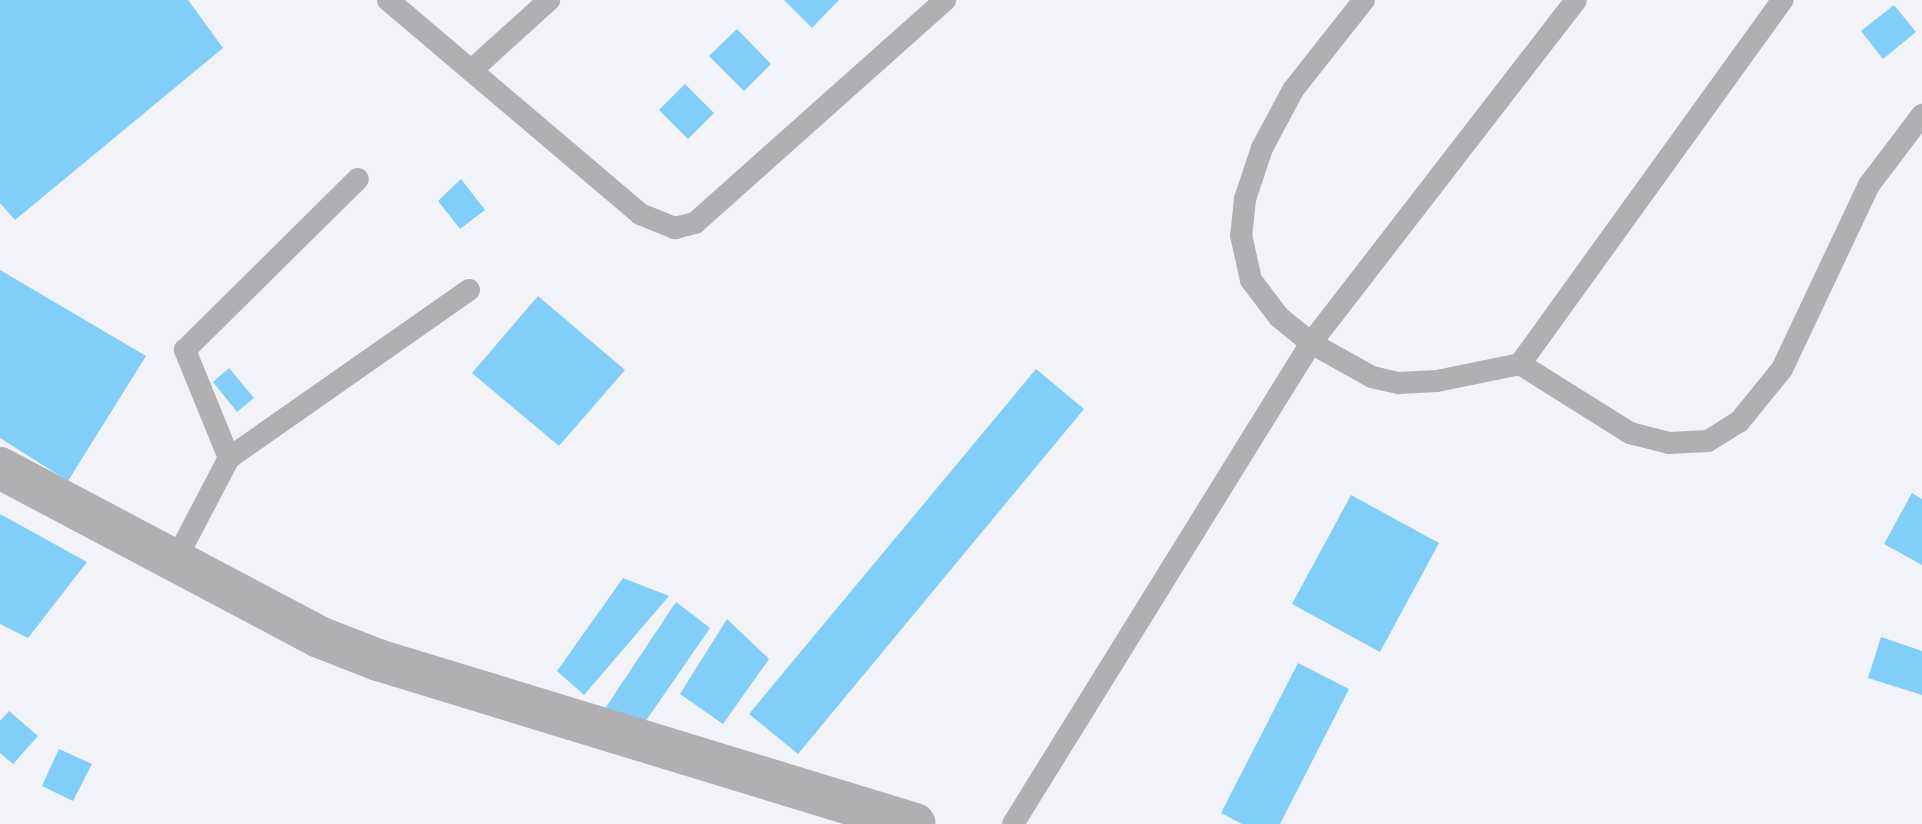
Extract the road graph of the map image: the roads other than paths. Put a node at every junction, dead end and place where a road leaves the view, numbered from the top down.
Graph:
1 (388, 0) edge
2 (549, 0) edge
3 (945, 0) edge
4 (1364, 0) edge
5 (1576, 0) edge
6 (1783, 0) edge
7 (473, 69) junction
8 (1922, 115) edge
9 (358, 179) dead end
10 (469, 290) dead end
11 (1311, 343) junction
12 (1520, 364) junction
13 (229, 458) junction
14 (0, 468) edge
15 (174, 563) junction
16 (915, 824) edge
17 (1013, 824) edge

1 - 7 lane
2 - 7 lane
3 - 7 lane
4 - 11 lane
5 - 11 lane
6 - 12 lane
8 - 12 lane
9 - 13 lane
10 - 13 lane
11 - 12 lane
11 - 17 lane
13 - 15 lane
14 - 15 street
15 - 16 street

